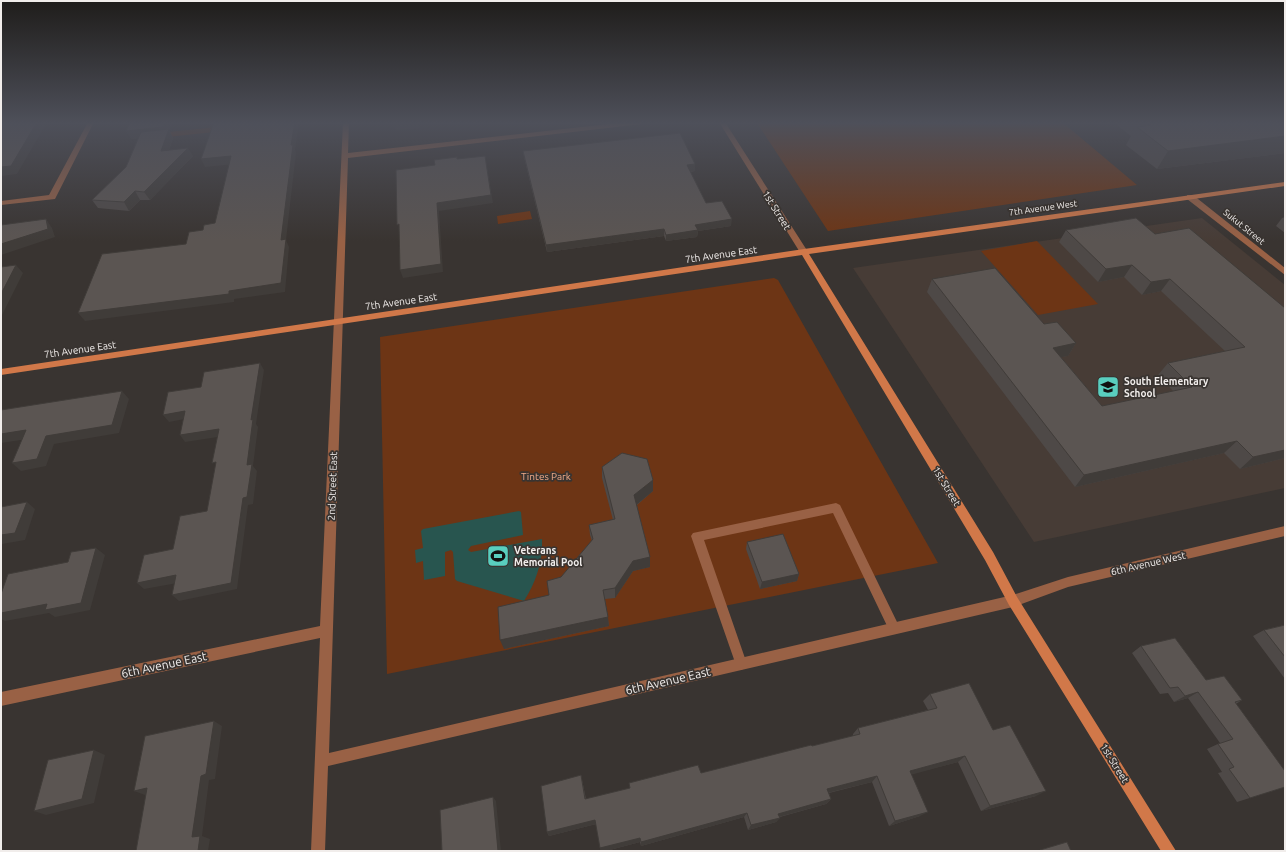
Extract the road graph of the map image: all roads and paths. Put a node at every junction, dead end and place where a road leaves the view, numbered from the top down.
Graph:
1 (70, 162) edge
2 (344, 162) edge
3 (747, 162) edge
4 (1285, 184) edge
5 (1190, 197) junction
6 (1, 203) edge
7 (804, 252) junction
8 (1285, 272) edge
9 (339, 322) junction
10 (1, 372) edge
11 (1285, 531) edge
12 (1013, 600) junction
13 (894, 628) junction
14 (326, 632) junction
15 (741, 664) junction
16 (1, 699) edge
17 (322, 761) junction
18 (318, 851) edge
19 (1170, 851) edge

1 - 6 street
2 - 9 street, 2nd Street East
3 - 7 street, 1st Street
4 - 5 street, 7th Avenue West
5 - 7 street, 7th Avenue West
5 - 8 street, Sukut Street
7 - 9 street, 7th Avenue East
7 - 12 street, 1st Street
9 - 10 street, 7th Avenue East
9 - 14 street, 2nd Street East
11 - 12 street, 6th Avenue West
12 - 13 street, 6th Avenue East
12 - 19 street, 1st Street
13 - 15 street, 6th Avenue East
13 - 15 street
14 - 16 street, 6th Avenue East
14 - 17 street, 2nd Street East
15 - 17 street, 6th Avenue East
17 - 18 street, 2nd Street East

